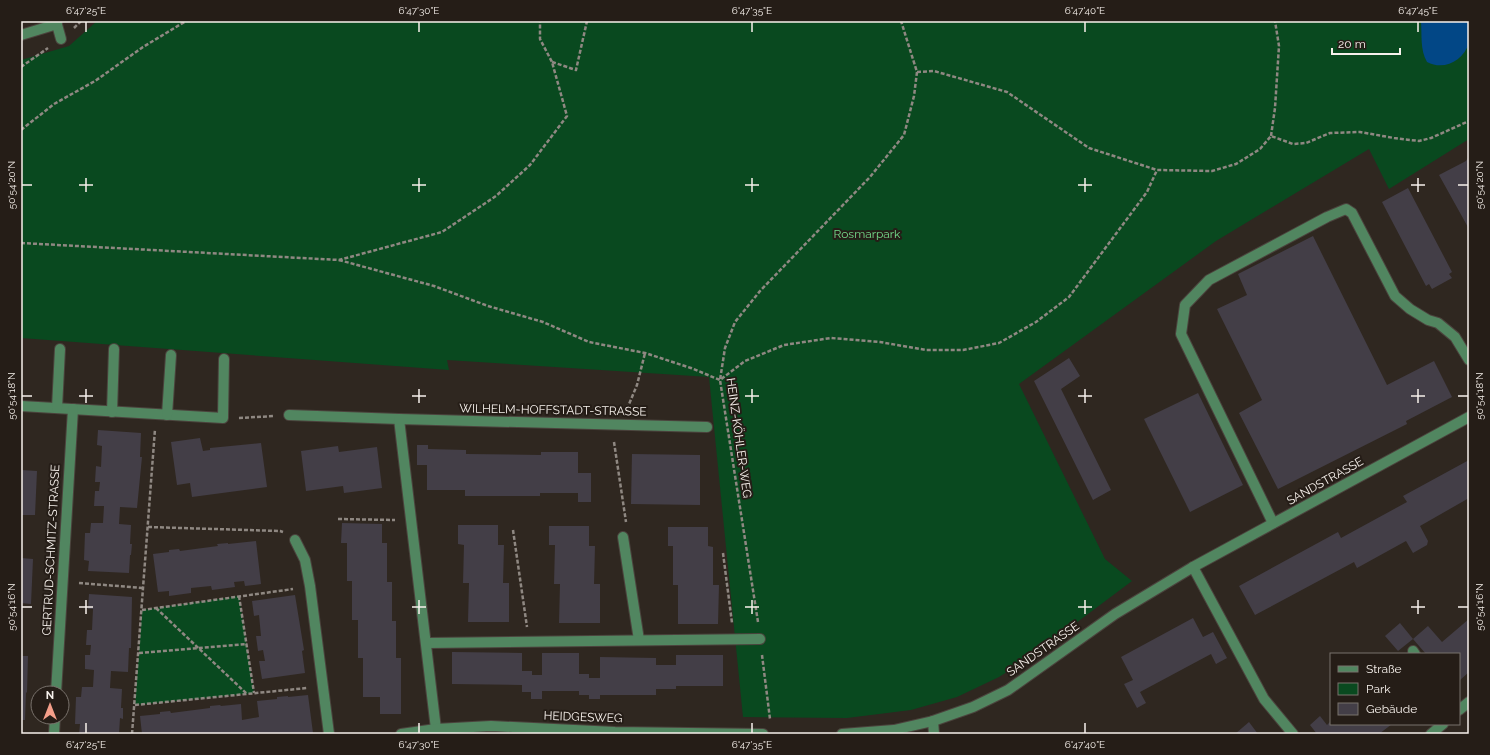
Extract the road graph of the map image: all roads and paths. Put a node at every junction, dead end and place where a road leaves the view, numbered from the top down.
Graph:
1 (186, 21) edge
2 (540, 21) edge
3 (587, 21) edge
4 (901, 21) edge
5 (1275, 21) edge
6 (57, 22) edge
7 (21, 35) edge
8 (61, 39) dead end
9 (552, 62) junction
10 (917, 72) junction
11 (1469, 122) edge
12 (21, 130) edge
13 (1271, 136) junction
14 (1157, 170) junction
15 (21, 243) edge
16 (339, 260) junction
17 (60, 349) dead end
18 (114, 349) dead end
19 (170, 355) dead end
20 (224, 360) dead end
21 (1469, 360) edge
22 (720, 380) junction
23 (21, 406) edge
24 (57, 408) junction
25 (73, 409) junction
26 (112, 412) junction
27 (156, 414) junction
28 (167, 415) junction
29 (290, 415) joint
30 (1469, 417) edge
31 (223, 418) junction
32 (399, 419) junction
33 (707, 427) dead end
34 (338, 519) dead end
35 (412, 520) junction
36 (1273, 523) junction
37 (148, 527) junction
38 (513, 530) dead end
39 (623, 537) dead end
40 (294, 540) joint
41 (722, 552) dead end
42 (1193, 567) junction
43 (63, 582) junction
44 (310, 586) junction
45 (143, 588) junction
46 (239, 596) junction
47 (156, 608) junction
48 (142, 610) junction
49 (760, 639) junction
50 (639, 640) junction
51 (734, 640) junction
52 (529, 641) junction
53 (427, 643) junction
54 (247, 644) junction
55 (200, 649) junction
56 (139, 653) junction
57 (57, 685) edge
58 (323, 687) junction
59 (254, 693) junction
60 (248, 694) junction
61 (1469, 702) edge
62 (135, 705) junction
63 (1460, 709) edge
64 (933, 720) junction
65 (771, 721) dead end
66 (1442, 725) edge
67 (436, 729) junction
68 (132, 734) edge
69 (328, 734) edge
70 (402, 734) edge
71 (763, 734) edge
72 (842, 734) edge
73 (934, 734) edge
74 (1293, 734) edge
75 (1431, 734) edge

1 - 12 path
2 - 9 path
3 - 9 path
4 - 10 path, HEINZ-KÖHLER-WEG
5 - 13 path
6 - 7 street
6 - 8 street
9 - 16 path
10 - 14 path
10 - 22 path, HEINZ-KÖHLER-WEG
11 - 13 path
13 - 14 path
14 - 22 path
15 - 16 path
16 - 22 path
17 - 24 street
18 - 26 street
19 - 28 street
20 - 31 street
21 - 36 street
22 - 49 path, HEINZ-KÖHLER-WEG
23 - 24 street
24 - 25 street
25 - 26 street
25 - 43 street, GERTRUD-SCHMITZ-STRASSE
26 - 27 street
27 - 28 street
27 - 37 path
28 - 31 street
29 - 31 path
29 - 32 street, WILHELM-HOFFSTADT-STRASSE
30 - 36 street, SANDSTRASSE
32 - 33 street, WILHELM-HOFFSTADT-STRASSE
32 - 35 street
34 - 35 path
35 - 53 street
36 - 42 street, SANDSTRASSE
37 - 40 path
37 - 45 path
38 - 52 path
39 - 50 street
40 - 44 street
41 - 51 path
42 - 64 street, SANDSTRASSE
42 - 74 street
43 - 45 path
43 - 57 street, GERTRUD-SCHMITZ-STRASSE
44 - 46 path
44 - 58 street
45 - 48 path
46 - 47 path
46 - 54 path
47 - 48 path
47 - 55 path
48 - 56 path
49 - 51 street
49 - 65 path, HEINZ-KÖHLER-WEG
50 - 51 street
50 - 52 street
52 - 53 street
53 - 67 street
54 - 55 path
54 - 59 path
55 - 56 path
55 - 60 path
56 - 62 path
58 - 59 path
58 - 69 street
59 - 60 path
60 - 62 path
61 - 63 street
62 - 68 path
64 - 72 street
64 - 73 street
66 - 75 street
67 - 70 street, HEIDGESWEG
67 - 71 street, HEIDGESWEG

